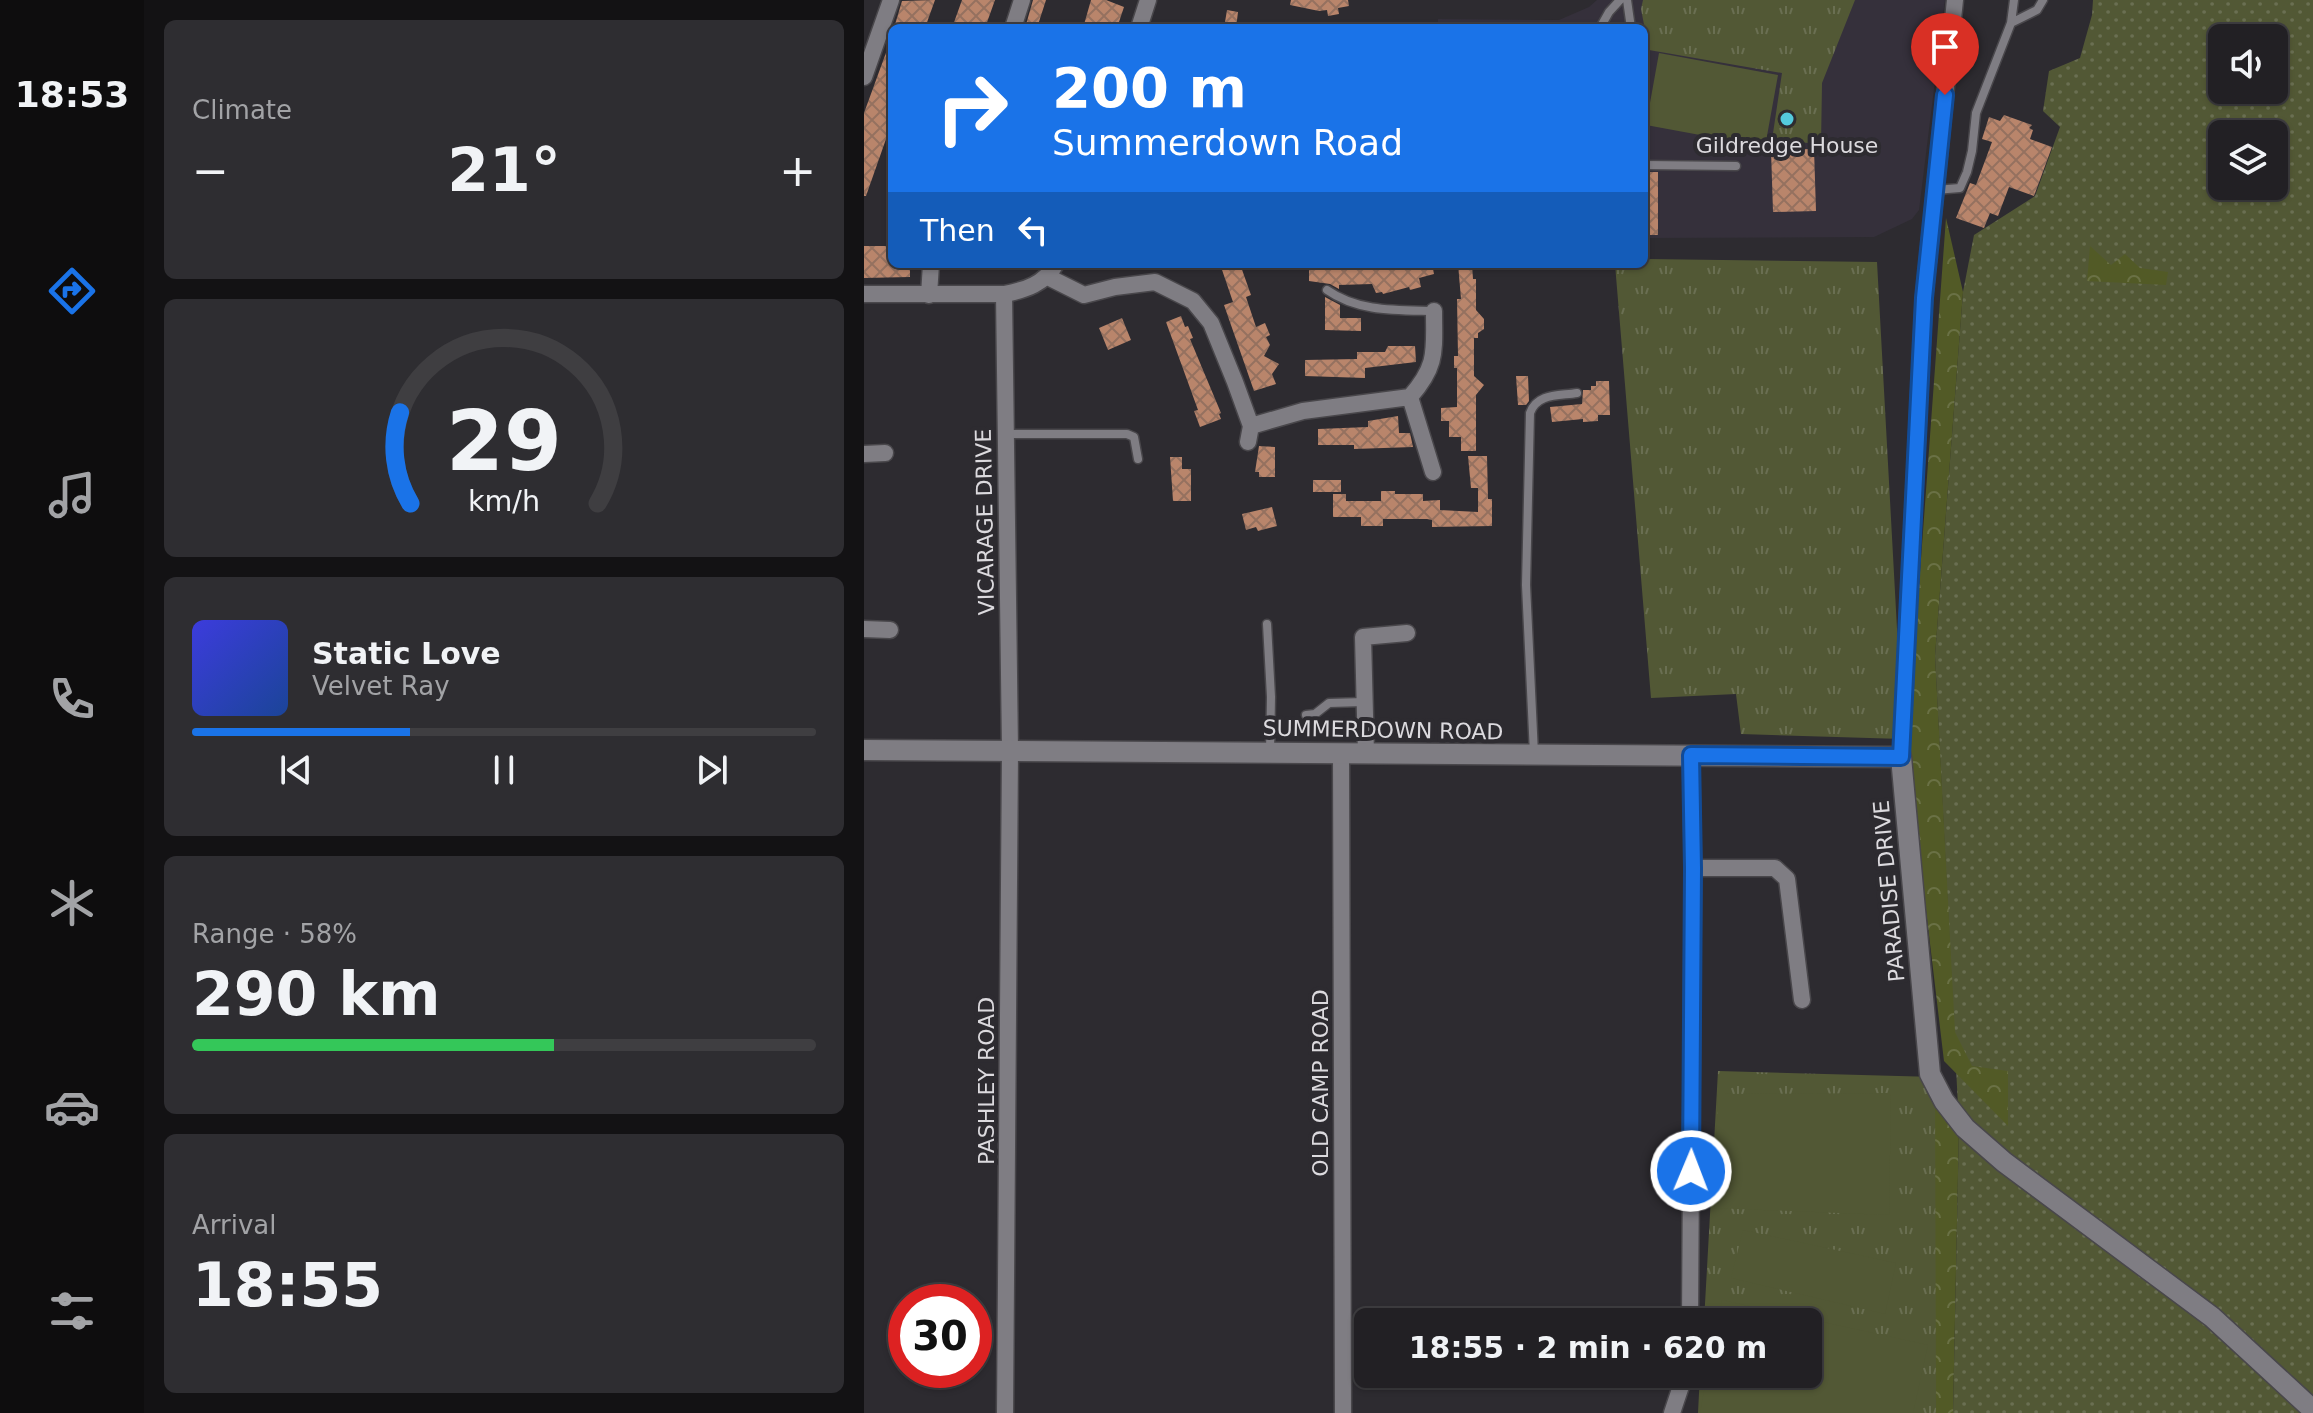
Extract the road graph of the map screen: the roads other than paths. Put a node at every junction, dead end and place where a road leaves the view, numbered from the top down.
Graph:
1 (891, 0) edge
2 (1022, 0) edge
3 (1148, 0) edge
4 (1620, 0) edge
5 (1627, 0) edge
6 (1955, 0) edge
7 (2014, 0) edge
8 (2043, 0) edge
9 (2011, 23) junction
10 (1014, 24) edge
11 (1140, 24) edge
12 (1602, 24) edge
13 (1630, 24) edge
14 (864, 77) edge
15 (1648, 165) edge
16 (1736, 166) dead end
17 (1935, 190) junction
18 (931, 268) edge
19 (1052, 271) edge
20 (1327, 290) dead end
21 (864, 294) edge
22 (1004, 294) junction
23 (929, 295) junction
24 (1434, 311) joint
25 (1577, 393) dead end
26 (1410, 397) junction
27 (1006, 434) junction
28 (885, 453) dead end
29 (864, 454) edge
30 (1138, 459) dead end
31 (1433, 472) dead end
32 (1267, 624) dead end
33 (864, 629) edge
34 (890, 630) dead end
35 (1407, 633) dead end
36 (1365, 702) junction
37 (1306, 715) dead end
38 (864, 750) edge
39 (1010, 750) junction
40 (1270, 753) junction
41 (1341, 753) junction
42 (1366, 754) junction
43 (1534, 755) junction
44 (1691, 755) junction
45 (1901, 757) junction
46 (1693, 868) junction
47 (1802, 1000) dead end
48 (1690, 1308) edge
49 (1680, 1388) edge
50 (2313, 1410) edge
51 (1005, 1413) edge
52 (1343, 1413) edge
53 (1672, 1413) edge

1 - 14 street
2 - 10 street
3 - 11 street
4 - 12 lane
5 - 13 lane
6 - 17 street, PARADISE DRIVE
7 - 9 lane
8 - 9 lane
9 - 17 lane
15 - 16 lane
17 - 45 street, PARADISE DRIVE
18 - 23 street
19 - 22 street
19 - 26 street
20 - 24 lane
21 - 23 street
22 - 23 street
22 - 27 street, VICARAGE DRIVE
24 - 26 street
25 - 43 lane
26 - 31 street
27 - 30 lane
27 - 39 street, VICARAGE DRIVE
28 - 29 street
32 - 40 lane
33 - 34 street
35 - 36 street
36 - 37 lane
36 - 42 street
38 - 39 street, SUMMERDOWN ROAD
39 - 40 street, SUMMERDOWN ROAD
39 - 51 street, PASHLEY ROAD
40 - 41 street, SUMMERDOWN ROAD
41 - 42 street, SUMMERDOWN ROAD
41 - 52 street, OLD CAMP ROAD
42 - 43 street, SUMMERDOWN ROAD
43 - 44 street, SUMMERDOWN ROAD
44 - 45 street, SUMMERDOWN ROAD
44 - 46 street
45 - 50 street, PARADISE DRIVE
46 - 47 street
46 - 48 street
49 - 53 street

